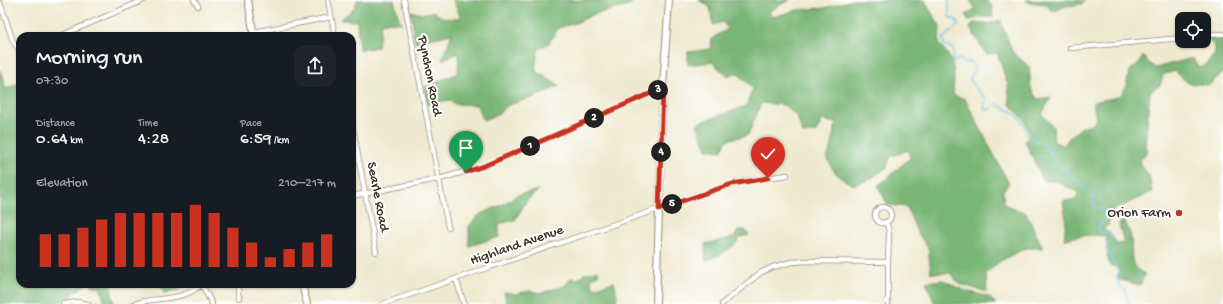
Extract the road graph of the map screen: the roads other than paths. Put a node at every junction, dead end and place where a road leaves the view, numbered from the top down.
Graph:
1 (144, 0) edge
2 (194, 0) edge
3 (248, 0) edge
4 (328, 0) edge
5 (404, 0) edge
6 (669, 0) edge
7 (1, 1) edge
8 (198, 6) dead end
9 (331, 18) junction
10 (69, 32) edge
11 (254, 32) edge
12 (264, 32) edge
13 (334, 32) edge
14 (1223, 34) edge
15 (1211, 35) edge
16 (1175, 39) edge
17 (16, 46) edge
18 (1070, 48) dead end
19 (663, 88) junction
20 (356, 143) edge
21 (787, 176) dead end
22 (439, 179) junction
23 (366, 194) junction
24 (356, 195) edge
25 (659, 209) junction
26 (885, 222) dead end
27 (448, 227) dead end
28 (376, 252) dead end
29 (888, 262) junction
30 (456, 279) junction
31 (196, 288) edge
32 (204, 288) edge
33 (238, 288) edge
34 (303, 288) edge
35 (239, 298) dead end
36 (63, 304) edge
37 (88, 304) edge
38 (134, 304) edge
39 (212, 304) edge
40 (307, 304) edge
41 (383, 304) edge
42 (464, 304) edge
43 (656, 304) edge
44 (722, 304) edge
45 (888, 304) edge

1 - 10 street
2 - 8 street
3 - 11 street
4 - 9 street
5 - 22 street, Pynchon Road
6 - 19 street
7 - 17 street
9 - 12 street
9 - 13 street
14 - 15 street
16 - 18 street
19 - 22 street
19 - 25 street
20 - 23 street, Searle Road
21 - 25 street, Highland Avenue
22 - 23 street
22 - 27 street, Pynchon Road
23 - 24 street
23 - 28 street, Searle Road
25 - 30 street, Highland Avenue
25 - 43 street
26 - 29 street
29 - 44 street
29 - 45 street
30 - 41 street, Highland Avenue
30 - 42 street
31 - 38 street
32 - 39 street
33 - 35 street
34 - 40 street
36 - 37 street

